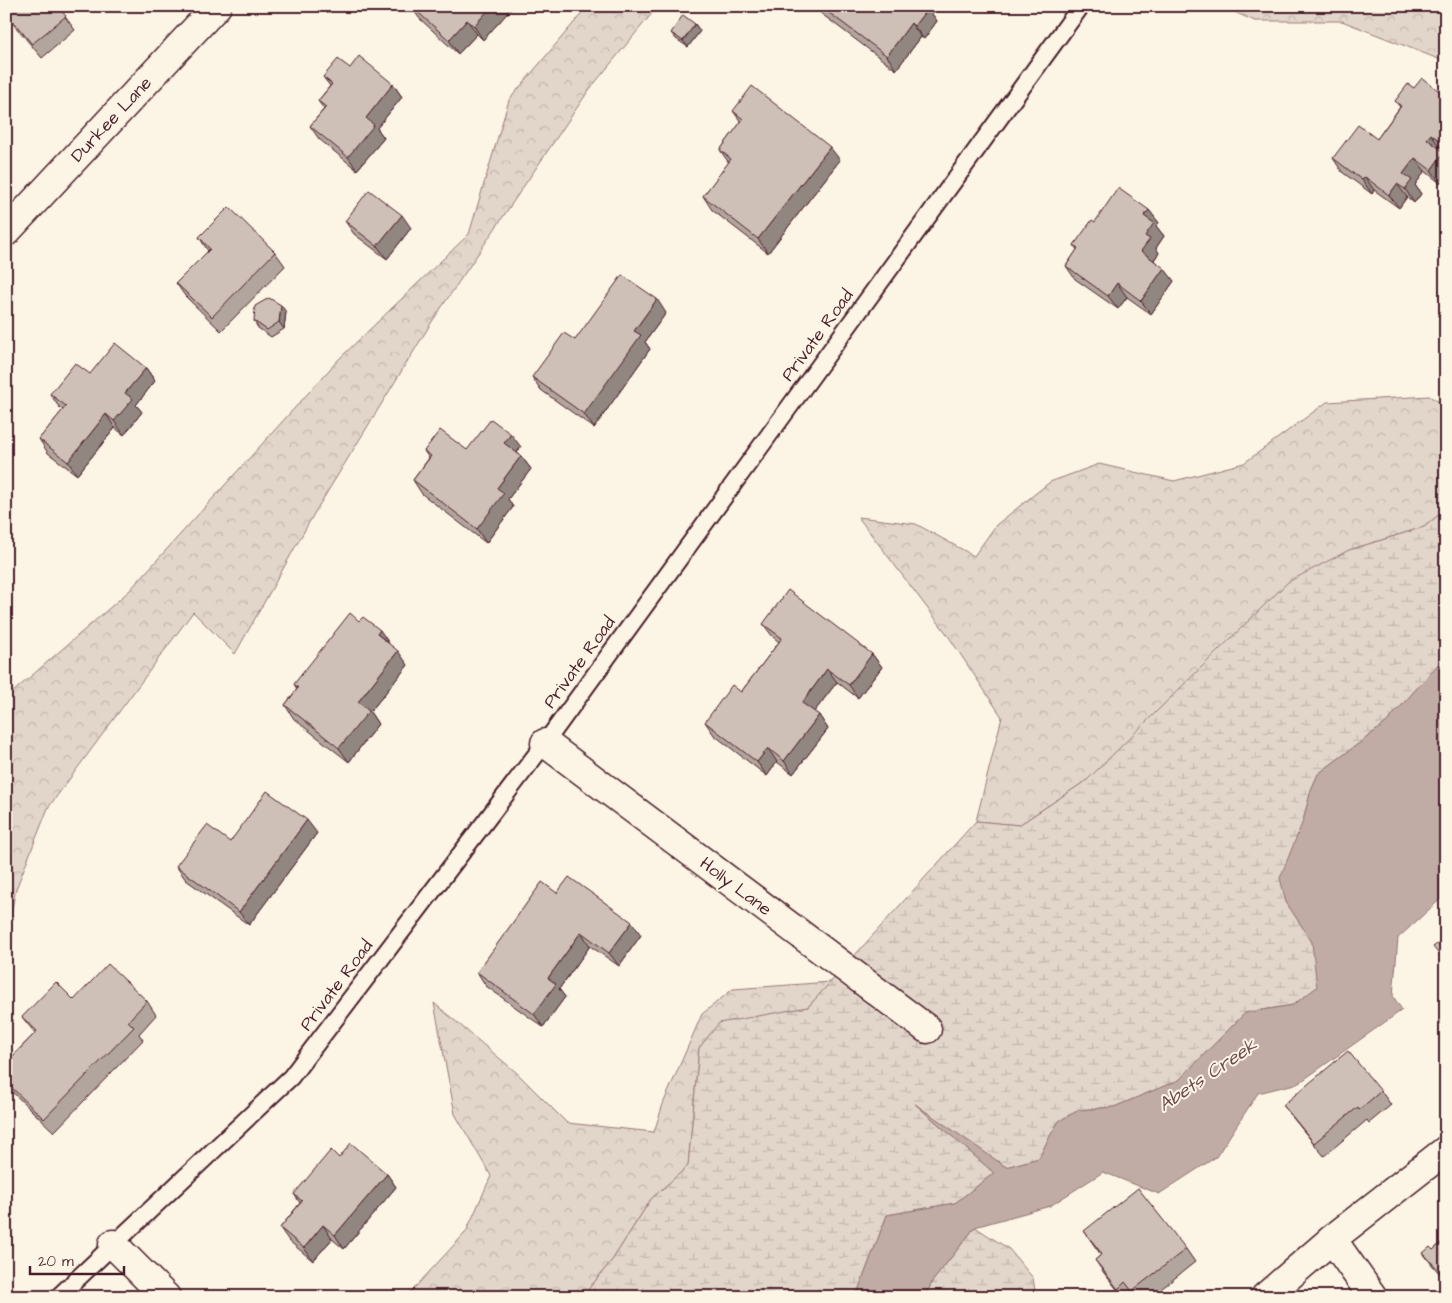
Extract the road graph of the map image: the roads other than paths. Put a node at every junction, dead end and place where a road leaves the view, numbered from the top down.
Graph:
1 (1081, 6) edge
2 (206, 10) edge
3 (6, 232) edge
4 (545, 743) junction
5 (927, 1029) dead end
6 (1446, 1150) edge
7 (1332, 1239) junction
8 (113, 1244) junction
9 (58, 1297) edge
10 (166, 1297) edge
11 (1265, 1297) edge
12 (1373, 1297) edge

1 - 4 lane, Private Road
2 - 3 street, Durkee Lane
4 - 5 street, Holly Lane
4 - 8 lane, Private Road
6 - 7 street
7 - 11 street
7 - 12 street
8 - 9 lane, Private Road
8 - 10 street

